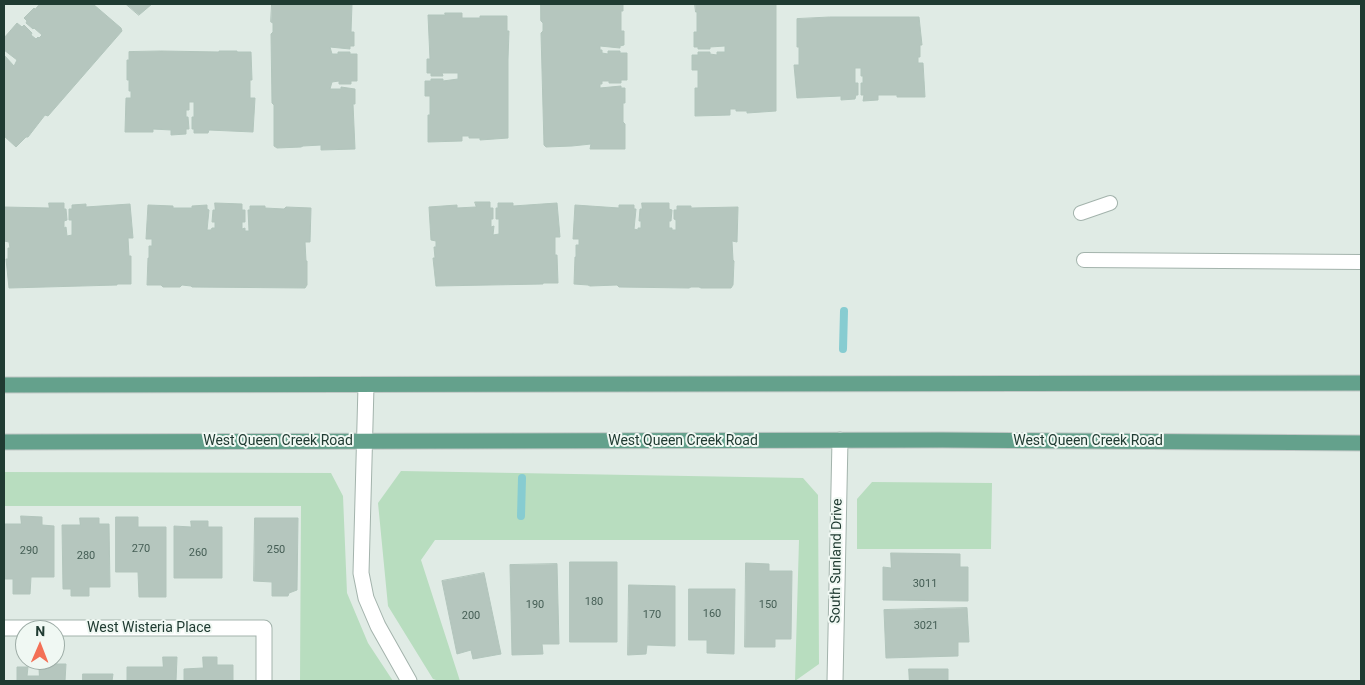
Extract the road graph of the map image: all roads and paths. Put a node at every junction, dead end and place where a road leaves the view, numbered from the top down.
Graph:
1 (1110, 204) dead end
2 (1081, 214) dead end
3 (1084, 260) dead end
4 (1361, 262) edge
5 (1361, 383) edge
6 (4, 385) edge
7 (366, 386) junction
8 (840, 440) junction
9 (365, 441) junction
10 (4, 442) edge
11 (1361, 443) edge
12 (4, 628) edge
13 (264, 681) edge
14 (410, 681) edge
15 (835, 681) edge

1 - 2 lane
3 - 4 lane
5 - 7 main road
6 - 7 main road
7 - 9 street
8 - 9 main road, West Queen Creek Road
8 - 11 main road, West Queen Creek Road
8 - 15 street, South Sunland Drive
9 - 10 main road, West Queen Creek Road
9 - 14 street
12 - 13 street, West Wisteria Place

